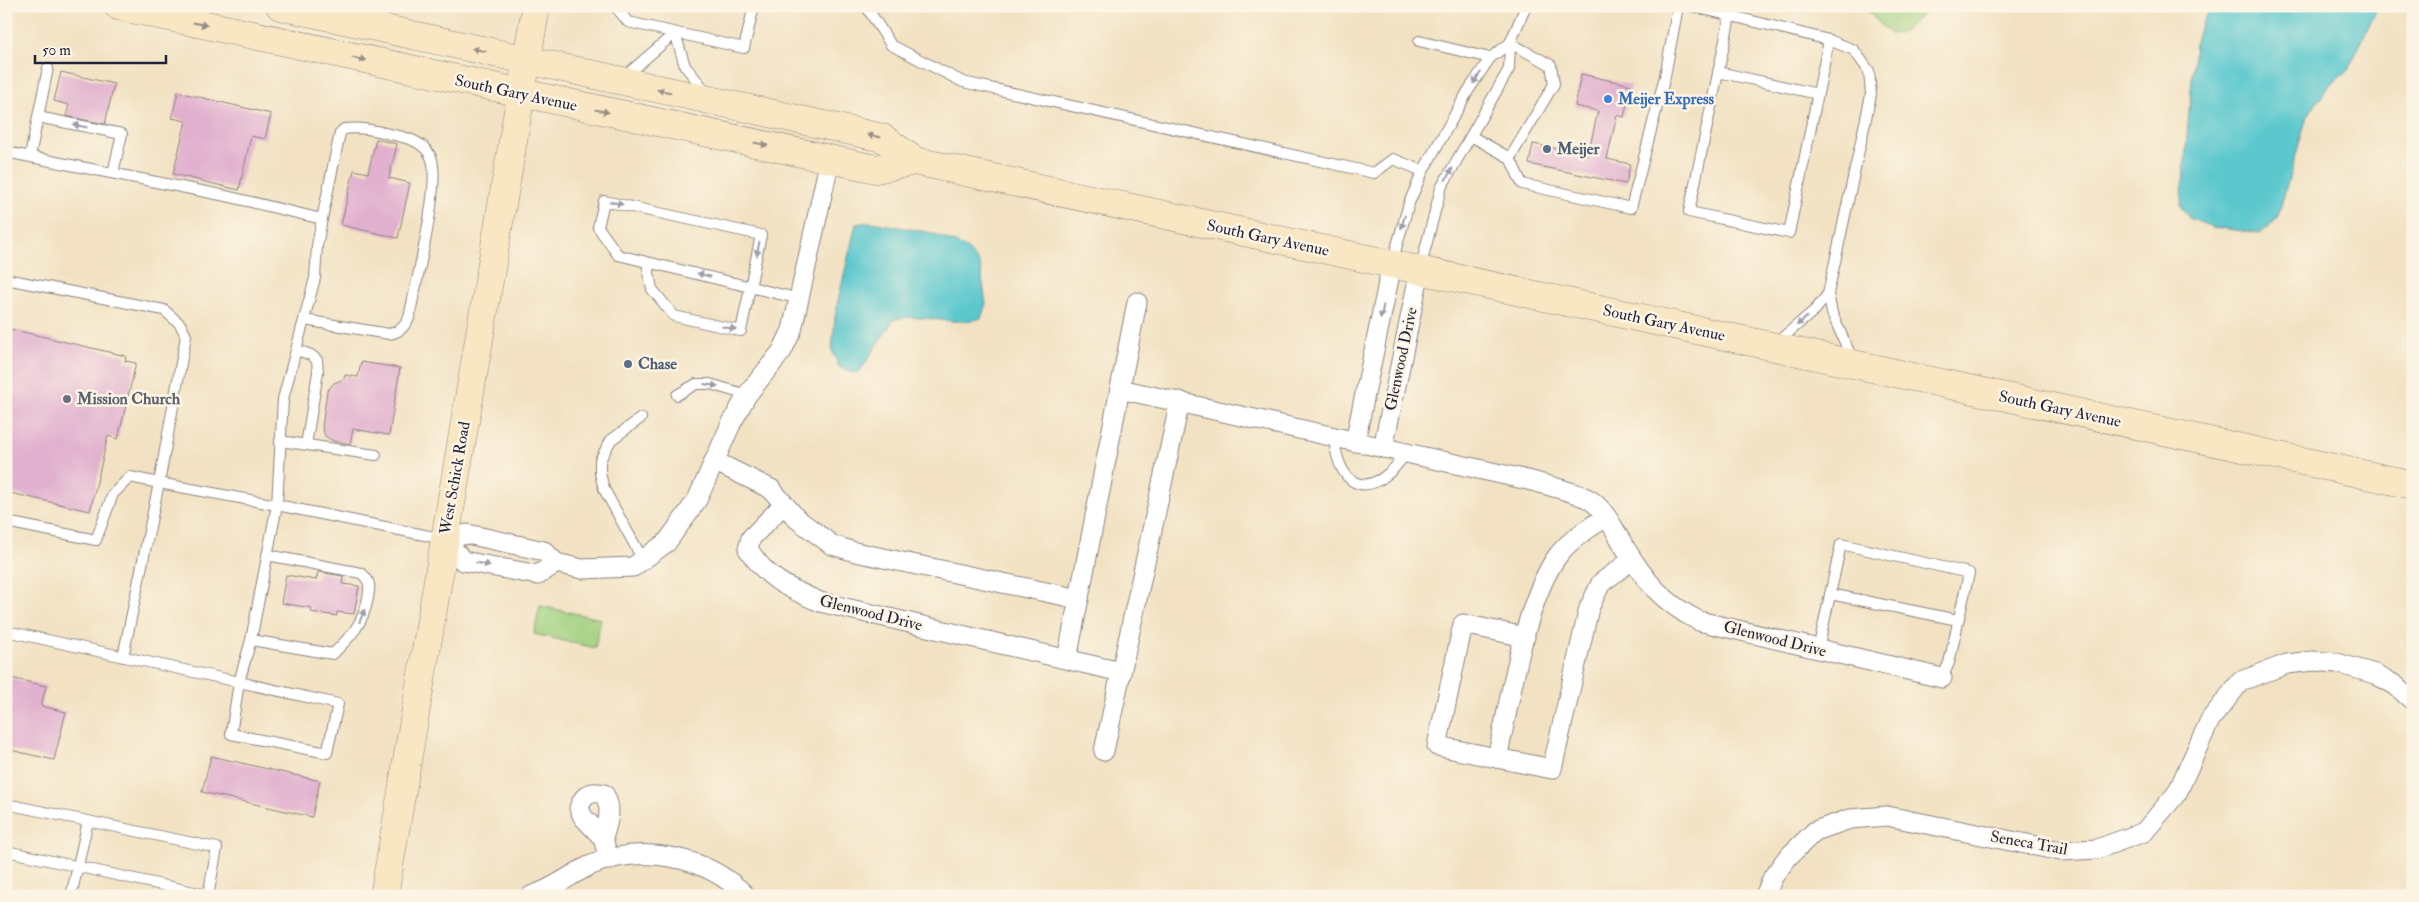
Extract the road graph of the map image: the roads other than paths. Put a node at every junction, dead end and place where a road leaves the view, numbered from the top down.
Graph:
1 (118, 6) edge
2 (536, 6) edge
3 (615, 6) edge
4 (754, 6) edge
5 (866, 6) edge
6 (1526, 6) edge
7 (1678, 6) edge
8 (1691, 6) edge
9 (288, 7) edge
10 (1730, 16) junction
11 (675, 33) junction
12 (1830, 40) junction
13 (1419, 41) dead end
14 (1510, 43) junction
15 (1490, 58) junction
16 (526, 61) junction
17 (48, 68) dead end
18 (1718, 72) junction
19 (619, 82) junction
20 (520, 94) junction
21 (1818, 94) junction
22 (707, 100) junction
23 (38, 117) junction
24 (1471, 136) junction
25 (6, 152) edge
26 (30, 156) junction
27 (1510, 158) junction
28 (830, 159) junction
29 (915, 161) junction
30 (1423, 171) junction
31 (113, 173) junction
32 (322, 219) junction
33 (647, 262) junction
34 (1392, 264) junction
35 (1420, 270) junction
36 (6, 279) edge
37 (751, 287) junction
38 (1828, 294) junction
39 (800, 299) junction
40 (1137, 302) dead end
41 (304, 320) junction
42 (1772, 346) junction
43 (297, 350) junction
44 (1855, 365) junction
45 (1120, 389) junction
46 (677, 395) dead end
47 (747, 395) junction
48 (1180, 401) junction
49 (641, 418) dead end
50 (1334, 437) junction
51 (280, 441) junction
52 (1355, 442) junction
53 (306, 445) junction
54 (1382, 448) junction
55 (1406, 453) junction
56 (376, 455) dead end
57 (714, 461) junction
58 (159, 483) junction
59 (2413, 485) edge
60 (784, 504) junction
61 (277, 505) junction
62 (1606, 517) junction
63 (6, 522) edge
64 (445, 539) junction
65 (267, 555) junction
66 (643, 560) junction
67 (1632, 560) junction
68 (556, 563) junction
69 (1830, 594) junction
70 (1079, 599) junction
71 (1958, 620) junction
72 (6, 632) edge
73 (1525, 637) junction
74 (251, 640) junction
75 (1818, 650) junction
76 (123, 657) junction
77 (1067, 659) junction
78 (1121, 672) junction
79 (1942, 678) joint
80 (239, 682) junction
81 (2412, 699) edge
82 (1104, 751) dead end
83 (1497, 758) junction
84 (6, 804) edge
85 (88, 821) junction
86 (603, 838) dead end
87 (6, 851) edge
88 (609, 860) junction
89 (78, 866) junction
90 (208, 895) edge
91 (72, 896) edge
92 (384, 896) edge
93 (531, 896) edge
94 (746, 896) edge
95 (1765, 896) edge

1 -> 20 main road, South Gary Avenue
2 - 16 main road, West Schick Road
3 - 11 lane
4 - 11 lane
5 - 30 lane
6 - 14 lane
7 - 27 lane
8 - 10 lane
16 -> 9 main road, South Gary Avenue
10 - 12 lane
10 - 18 lane
11 - 19 lane
11 - 22 lane
12 - 21 lane
12 - 38 lane
13 - 15 lane
14 - 15 lane
14 - 24 lane
14 - 27 lane
15 -> 30 lane
16 - 19 main road, South Gary Avenue
16 - 20 main road, West Schick Road
17 - 23 lane
18 - 21 lane
18 - 21 lane
22 -> 19 main road, South Gary Avenue
20 -> 28 main road, South Gary Avenue
20 - 64 main road, West Schick Road
29 -> 22 main road, South Gary Avenue
23 - 26 lane
31 -> 23 lane
24 - 27 lane
35 -> 24 lane
25 - 26 lane
26 - 31 lane
28 - 29 main road, South Gary Avenue
28 - 39 street
29 - 34 main road, South Gary Avenue
30 -> 34 lane
31 - 32 lane
32 - 41 lane
32 - 41 lane
37 -> 33 lane
33 -> 37 lane
33 -> 37 lane
34 - 35 main road, South Gary Avenue
34 -> 52 street, Glenwood Drive
35 - 42 main road, South Gary Avenue
35 - 54 street, Glenwood Drive
36 - 58 lane
37 - 39 lane
38 -> 42 lane
38 - 44 lane
39 - 47 street
40 - 45 street
41 - 43 lane
42 - 44 main road, South Gary Avenue
43 - 51 lane
43 - 53 lane
44 - 59 main road, South Gary Avenue
45 - 48 street, Glenwood Drive
45 - 70 street
46 -> 47 lane
47 - 57 street
48 - 50 street, Glenwood Drive
48 - 78 street
49 - 66 lane
50 - 52 street, Glenwood Drive
50 - 55 lane
51 - 53 lane
51 - 61 lane
52 - 54 street, Glenwood Drive
53 - 56 lane
54 - 55 street, Glenwood Drive
55 - 62 street, Glenwood Drive
57 - 60 street
57 - 66 street
58 - 61 lane
58 - 63 lane
58 - 76 lane
60 - 70 street
60 - 77 street, Glenwood Drive
61 - 64 lane
61 - 65 lane
62 - 67 street, Glenwood Drive
62 - 73 street
64 - 68 street
64 -> 68 street
64 - 92 main road, West Schick Road
65 - 74 lane
74 -> 65 lane
66 - 68 street
67 - 75 street, Glenwood Drive
67 - 83 street
69 - 71 lane
69 - 71 lane
69 - 75 lane
70 - 77 street
71 - 79 lane
72 - 76 lane
73 - 83 street
73 - 83 street
74 - 80 lane
75 - 79 street, Glenwood Drive
76 - 80 lane
77 - 78 street, Glenwood Drive
78 - 82 street
80 - 80 lane
81 - 95 street, Seneca Trail
84 - 85 lane
85 - 89 lane
85 - 90 lane
86 - 88 street
87 - 89 lane
88 - 93 street
88 - 94 street
89 - 90 lane
89 - 91 lane

